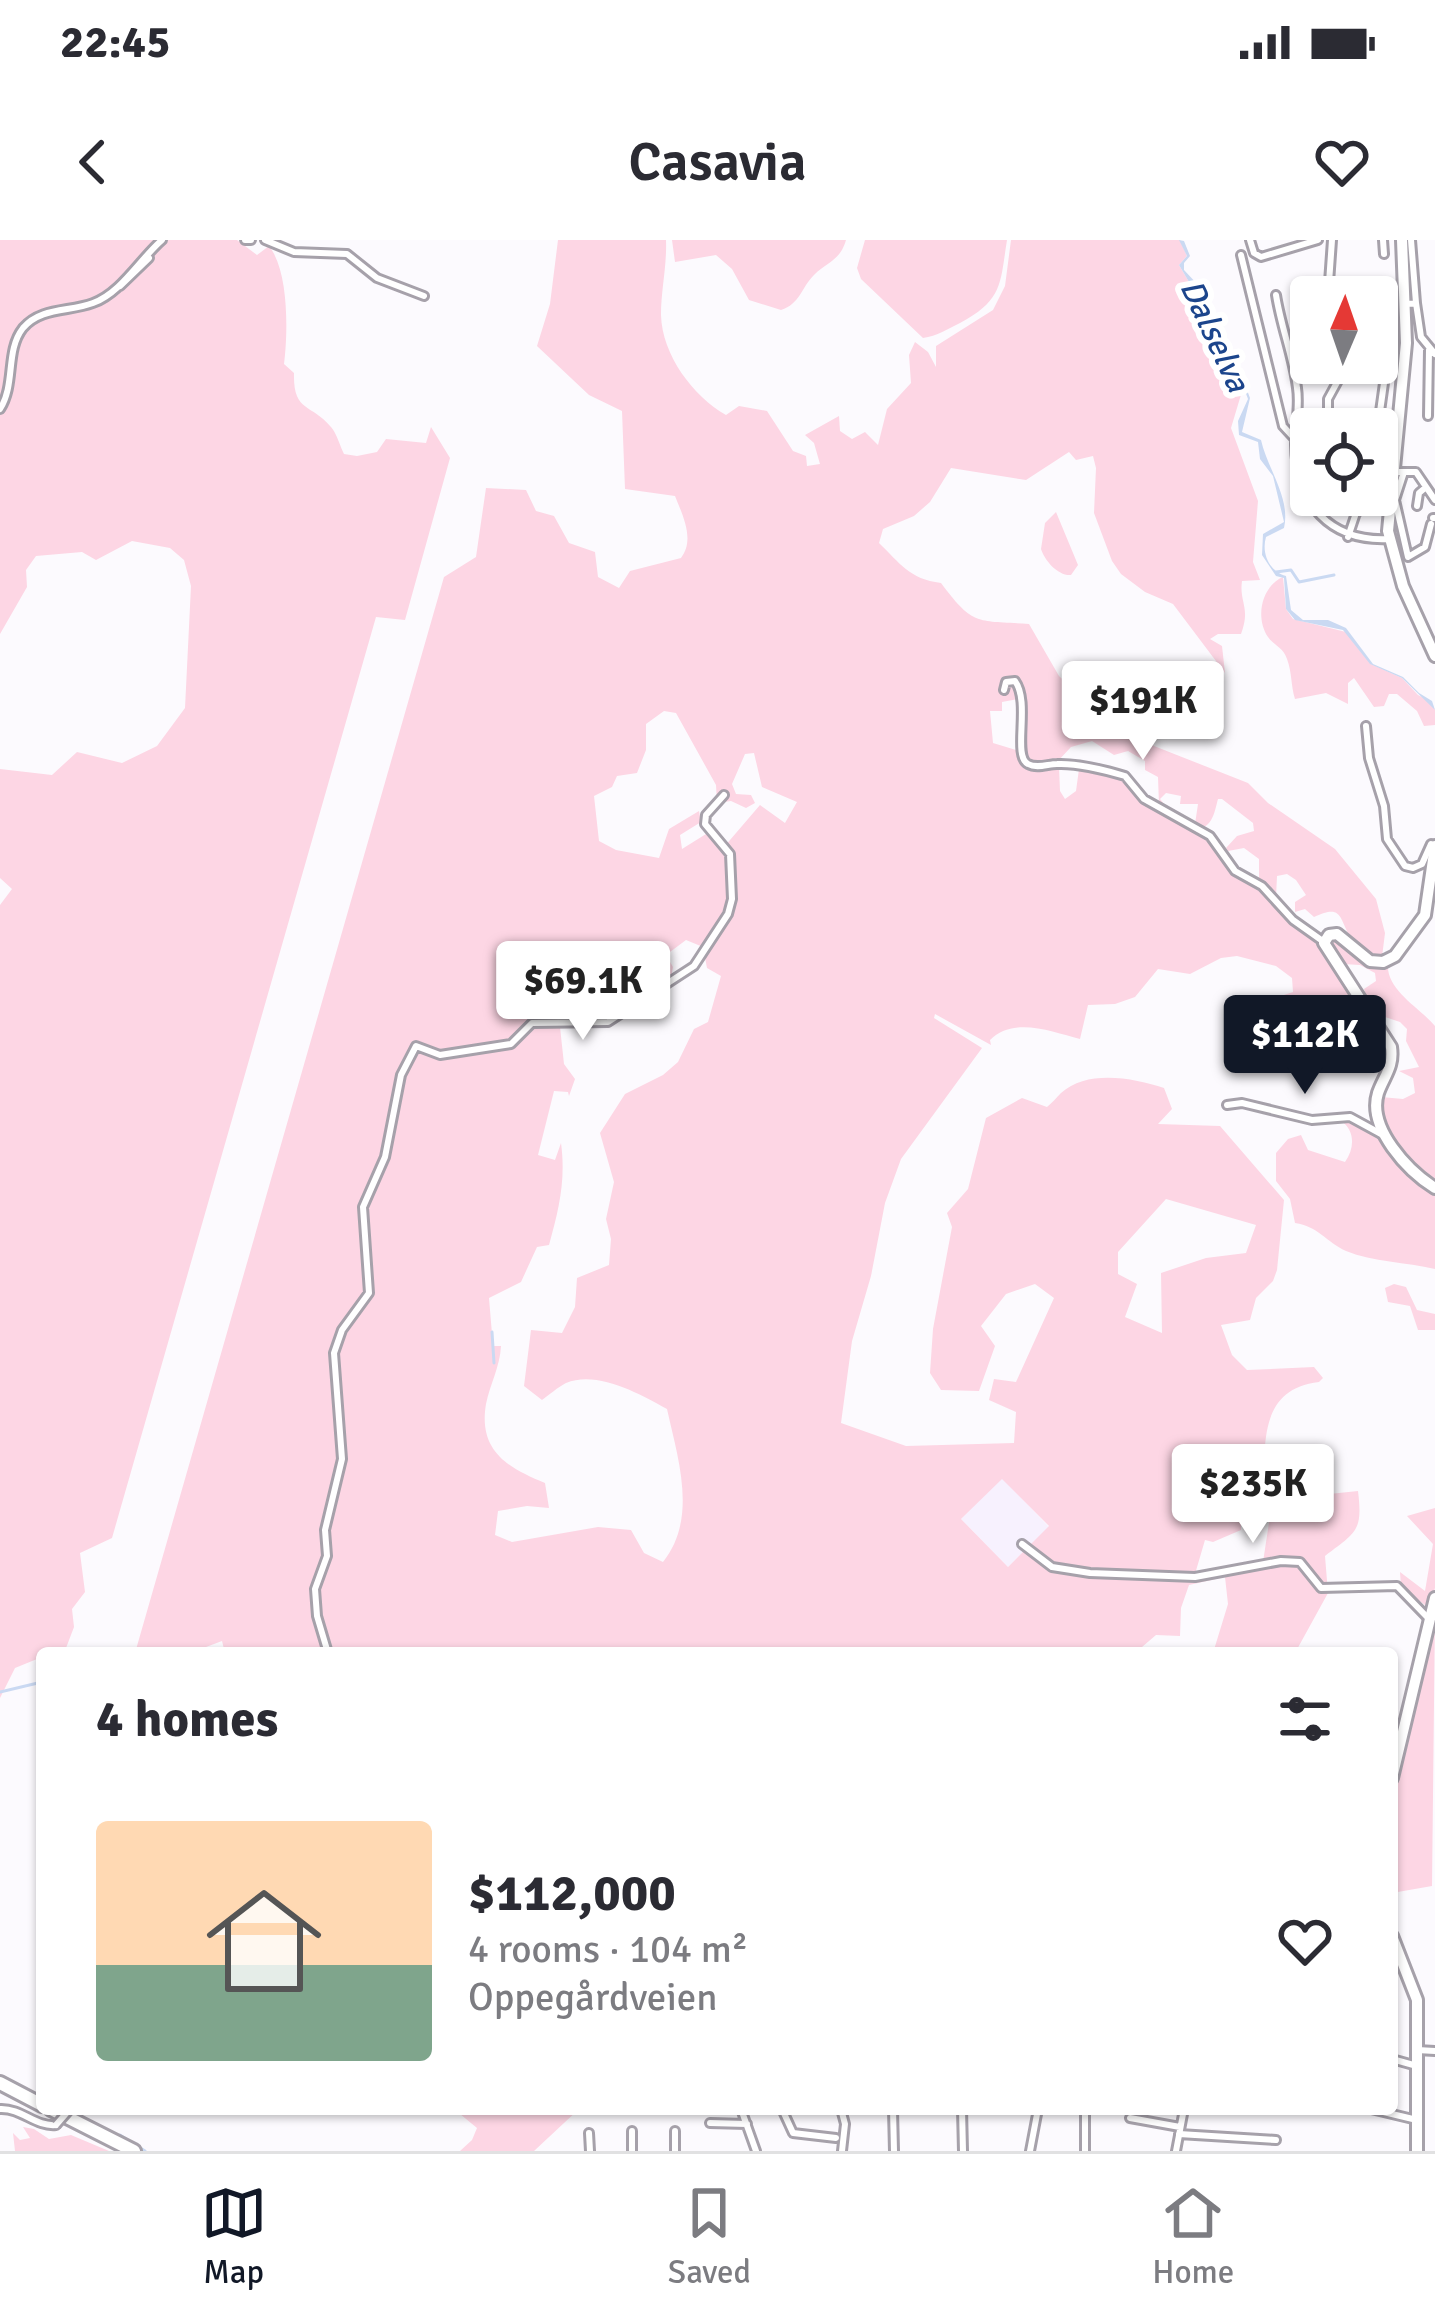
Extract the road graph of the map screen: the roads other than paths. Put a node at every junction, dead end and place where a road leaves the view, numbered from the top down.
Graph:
1 (265, 240) edge
2 (1250, 240) edge
3 (1318, 240) edge
4 (1332, 240) edge
5 (1383, 240) edge
6 (1406, 240) edge
7 (160, 242) edge
8 (1384, 254) dead end
9 (1241, 255) dead end
10 (1329, 276) edge
11 (1276, 295) dead end
12 (424, 296) dead end
13 (1411, 304) junction
14 (1432, 352) edge
15 (1296, 408) edge
16 (0, 409) edge
17 (1428, 416) dead end
18 (1290, 434) edge
19 (1398, 434) edge
20 (1398, 472) edge
21 (1425, 488) junction
22 (1435, 500) edge
23 (1417, 506) dead end
24 (1398, 513) edge
25 (1322, 516) edge
26 (1355, 516) edge
27 (1392, 516) edge
28 (1433, 520) edge
29 (1348, 536) junction
30 (1389, 539) junction
31 (1435, 656) edge
32 (1004, 690) dead end
33 (1366, 726) dead end
34 (724, 795) dead end
35 (1435, 845) edge
36 (1324, 942) junction
37 (1227, 1105) dead end
38 (1387, 1135) junction
39 (1435, 1188) edge
40 (1022, 1544) dead end
41 (1435, 1598) edge
42 (1430, 1621) junction
43 (326, 1647) edge
44 (1398, 1753) edge
45 (1398, 1956) edge
46 (1418, 2050) junction
47 (1435, 2050) edge
48 (1398, 2061) edge
49 (1418, 2066) junction
50 (5, 2088) edge
51 (36, 2102) edge
52 (0, 2109) edge
53 (63, 2115) edge
54 (65, 2115) edge
55 (743, 2115) edge
56 (785, 2115) edge
57 (843, 2115) edge
58 (893, 2115) edge
59 (962, 2115) edge
60 (1037, 2115) edge
61 (1085, 2115) edge
62 (1183, 2115) edge
63 (1396, 2115) edge
64 (1130, 2118) dead end
65 (1417, 2120) junction
66 (710, 2123) dead end
67 (747, 2124) junction
68 (1180, 2130) junction
69 (675, 2131) dead end
70 (632, 2132) dead end
71 (589, 2133) dead end
72 (836, 2138) dead end
73 (1276, 2140) dead end
74 (134, 2151) edge
75 (590, 2151) edge
76 (632, 2151) edge
77 (675, 2151) edge
78 (756, 2151) edge
79 (842, 2151) edge
80 (894, 2151) edge
81 (964, 2151) edge
82 (1030, 2151) edge
83 (1085, 2151) edge
84 (1175, 2151) edge
85 (1417, 2151) edge

1 - 12 street
2 - 3 street
4 - 10 street
5 - 8 street
6 - 13 main road
7 - 16 street
9 - 18 street
11 - 15 street
13 - 14 street
13 - 19 main road
14 - 17 street
20 - 21 street
21 - 22 street
21 - 23 street
24 - 28 street
25 - 29 street
26 - 29 street
27 - 30 main road
29 - 30 street
30 - 31 main road
32 - 36 street
33 - 35 street
34 - 43 street
35 - 36 main road
36 - 38 main road
37 - 38 street
38 - 39 main road
40 - 42 street
41 - 42 main road
42 - 44 main road
45 - 46 main road
46 - 47 street
46 - 49 main road
48 - 49 street
49 - 65 main road
50 - 51 main road
52 - 54 street, bridge
53 - 74 main road
55 - 67 street
56 - 72 street
57 - 79 street
58 - 80 street
59 - 81 street
60 - 82 street
61 - 83 street
62 - 68 street
63 - 65 street
64 - 68 street
65 - 85 main road
66 - 67 street
67 - 78 street
68 - 73 street
68 - 84 street
69 - 77 street
70 - 76 street
71 - 75 street

